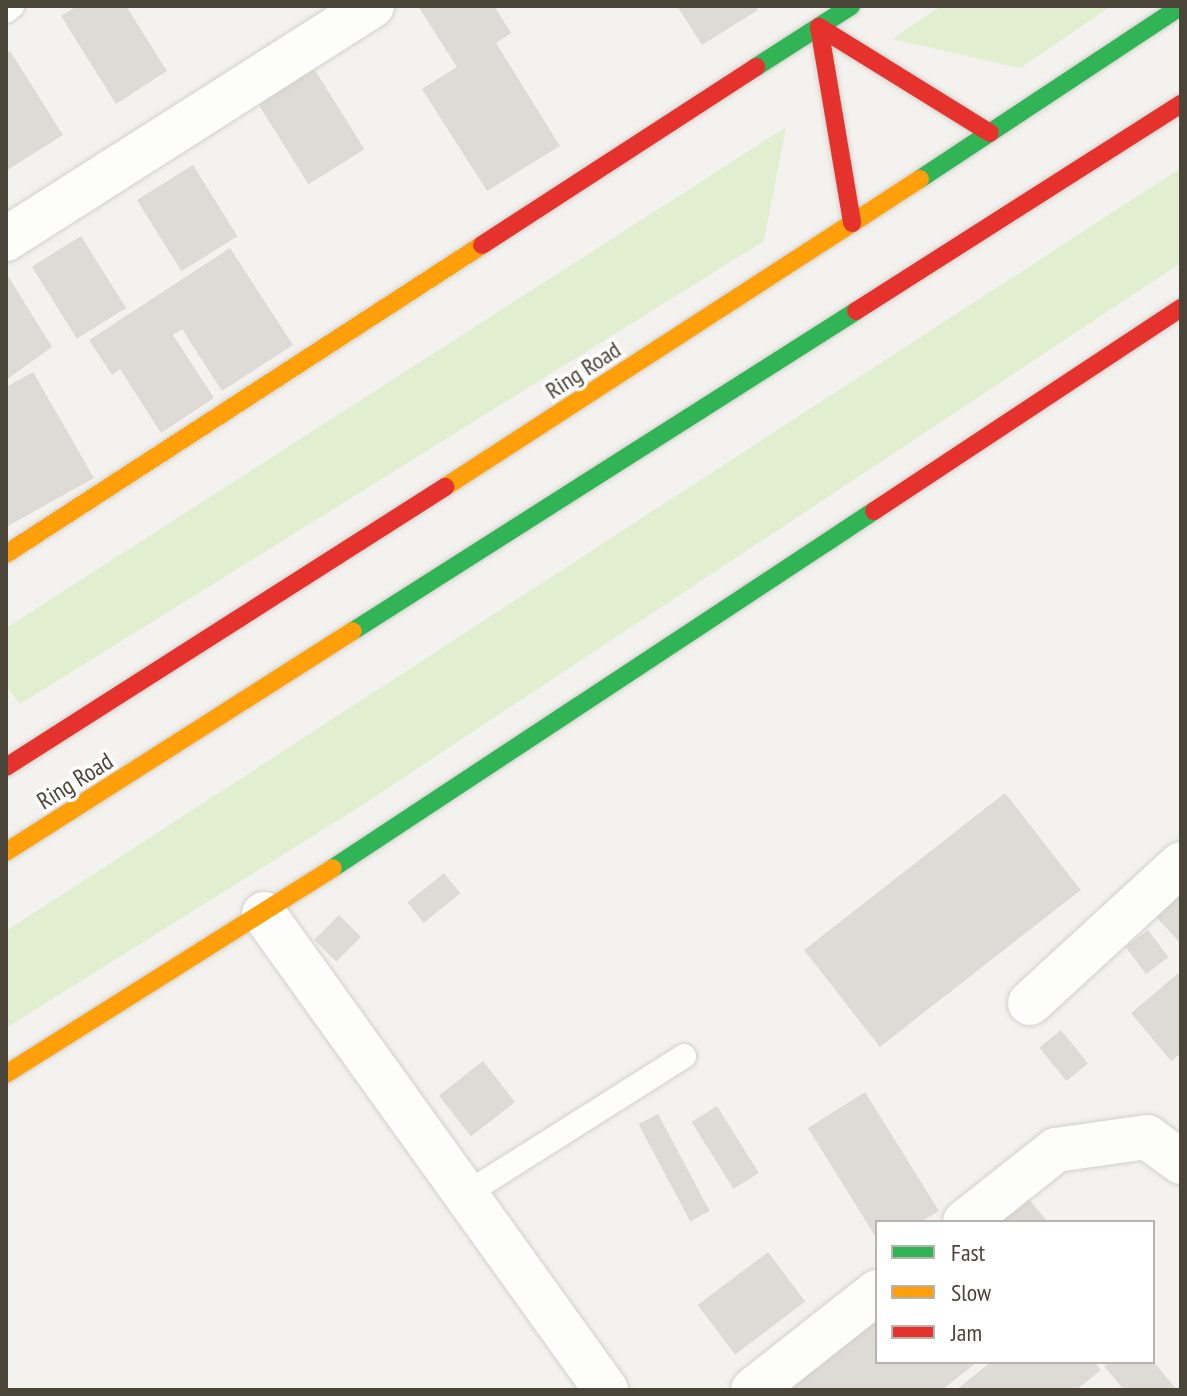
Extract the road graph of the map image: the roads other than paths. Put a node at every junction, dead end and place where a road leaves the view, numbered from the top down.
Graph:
1 (12, 6) edge
2 (372, 6) edge
3 (1181, 6) edge
4 (6, 11) edge
5 (825, 13) edge
6 (1181, 104) edge
7 (990, 133) junction
8 (852, 223) junction
9 (6, 239) edge
10 (1181, 308) edge
11 (6, 554) edge
12 (6, 743) edge
13 (22, 757) junction
14 (6, 767) edge
15 (6, 852) edge
16 (1181, 864) edge
17 (264, 914) junction
18 (1030, 1003) dead end
19 (684, 1056) dead end
20 (6, 1074) edge
21 (1181, 1162) edge
22 (466, 1194) junction
23 (968, 1220) edge
24 (875, 1294) edge
25 (606, 1390) edge
26 (753, 1390) edge

1 - 4 lane
2 - 9 street
3 - 7 street, Ring Road
5 - 7 street
5 - 8 street
5 - 11 street
6 - 15 street, Ring Road
7 - 8 street, Ring Road
8 - 13 street, Ring Road
10 - 17 street
12 - 13 street
13 - 14 street, Ring Road
16 - 18 street
17 - 20 street
17 - 22 street
19 - 22 lane
21 - 23 street
22 - 25 street
24 - 26 street

